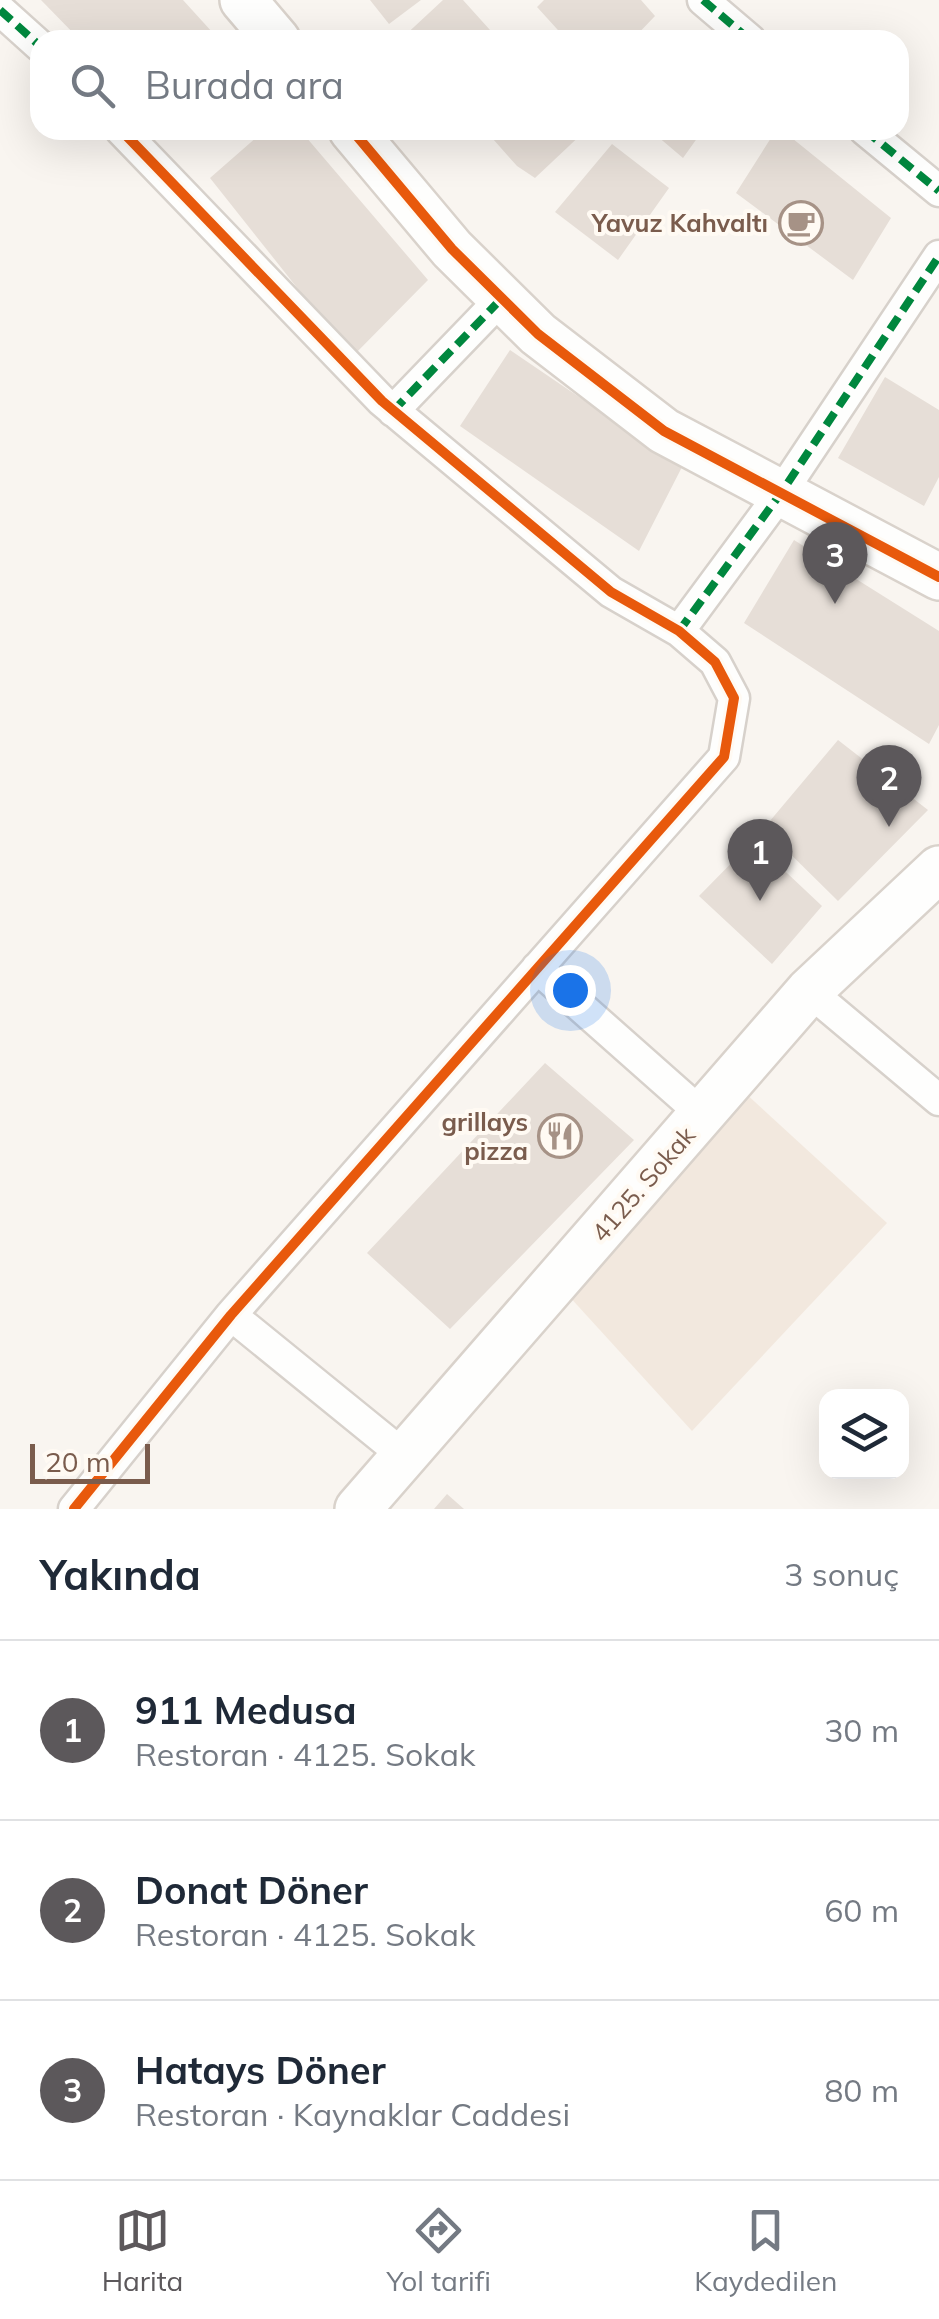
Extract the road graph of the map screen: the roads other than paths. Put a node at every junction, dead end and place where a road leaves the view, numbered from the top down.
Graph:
1 (243, 0) edge
2 (723, 6) edge
3 (0, 10) edge
4 (268, 30) edge
5 (742, 30) edge
6 (30, 37) edge
7 (130, 140) edge
8 (360, 140) edge
9 (877, 140) edge
10 (939, 191) edge
11 (939, 256) edge
12 (502, 298) junction
13 (393, 411) junction
14 (781, 493) junction
15 (939, 577) edge
16 (679, 631) junction
17 (939, 869) edge
18 (538, 968) junction
19 (809, 991) junction
20 (939, 1100) edge
21 (703, 1115) junction
22 (231, 1315) junction
23 (402, 1454) junction
24 (74, 1509) edge
25 (358, 1509) edge

1 - 4 main road
2 - 5 street
3 - 6 street
7 - 13 street
8 - 12 main road
9 - 10 street
11 - 14 street
12 - 13 street
12 - 14 main road
13 - 16 street
14 - 15 main road
14 - 16 street
16 - 18 street
17 - 19 main road, 4125. Sokak
18 - 21 street
18 - 22 street
19 - 20 street
19 - 21 main road, 4125. Sokak
21 - 23 main road, 4125. Sokak
22 - 23 street
22 - 24 street
23 - 25 main road, 4125. Sokak

